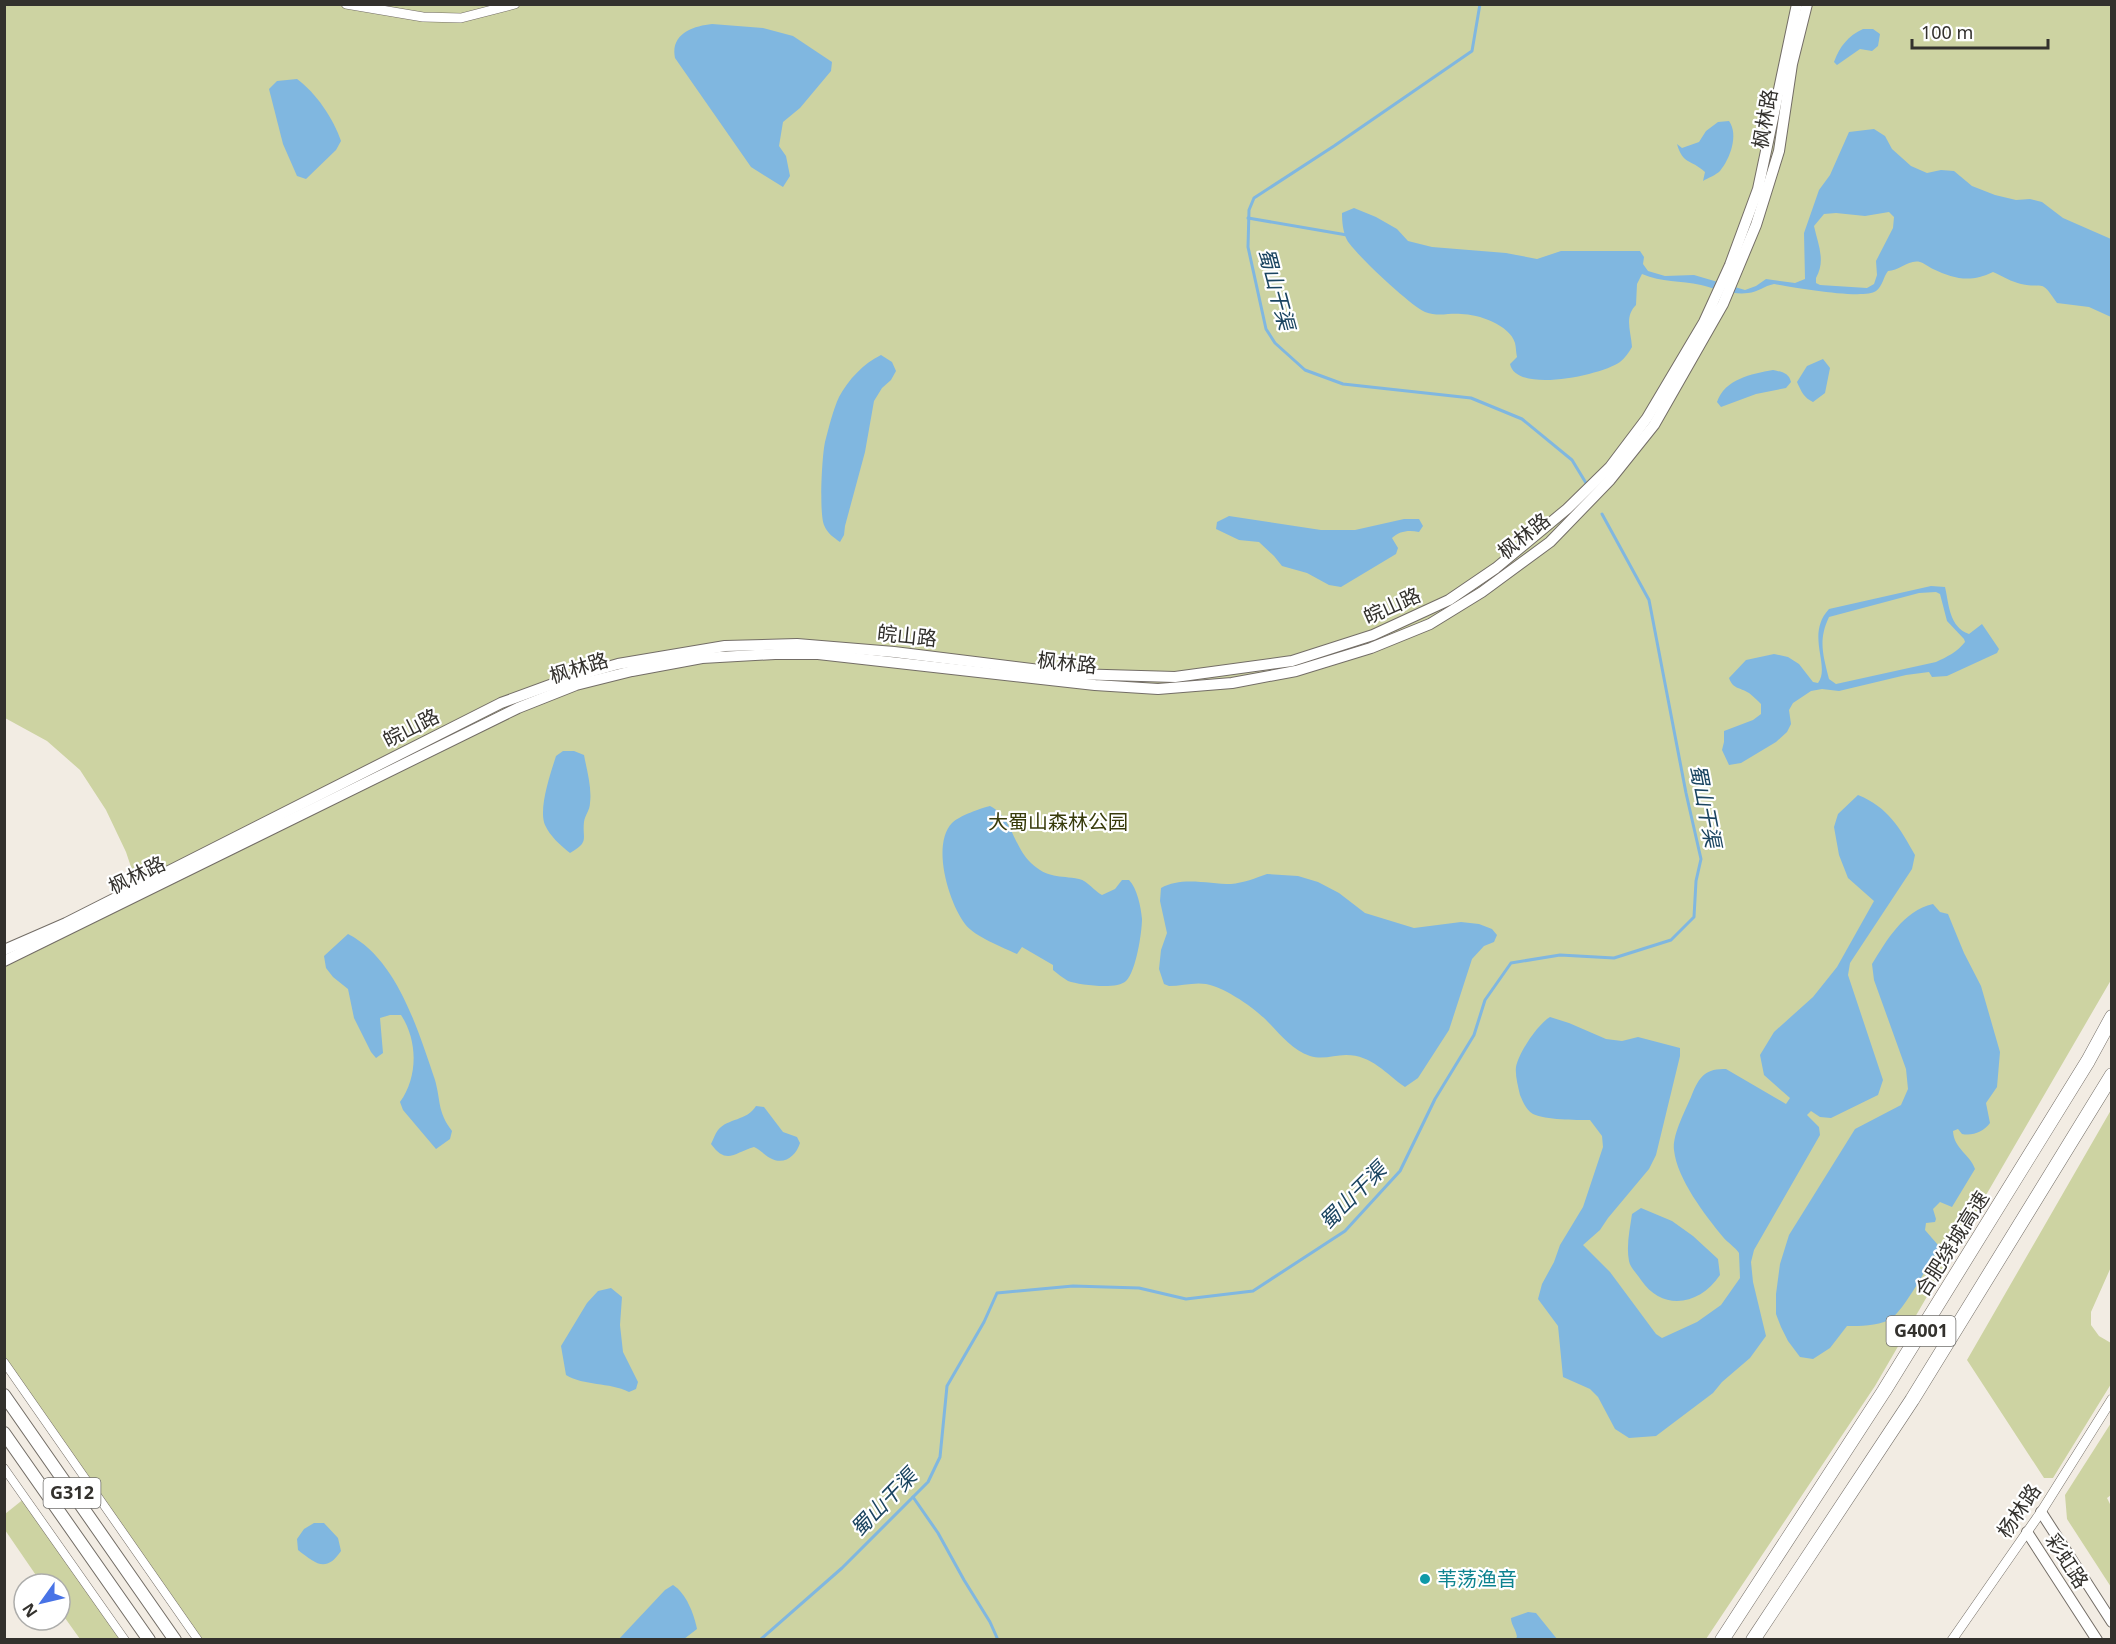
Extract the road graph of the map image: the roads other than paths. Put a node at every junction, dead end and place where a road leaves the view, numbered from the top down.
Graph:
1 (346, 4) edge
2 (514, 4) edge
3 (1797, 4) edge
4 (1807, 4) edge
5 (1733, 269) junction
6 (1719, 301) junction
7 (4, 950) edge
8 (4, 961) edge
9 (2112, 1017) edge
10 (2112, 1075) edge
11 (4, 1362) edge
12 (4, 1395) edge
13 (2112, 1399) edge
14 (4, 1433) edge
15 (4, 1468) edge
16 (2041, 1512) junction
17 (2027, 1532) junction
18 (2112, 1622) edge
19 (124, 1638) edge
20 (149, 1640) edge
21 (175, 1640) edge
22 (198, 1640) edge
23 (1722, 1640) edge
24 (1753, 1640) edge
25 (1952, 1640) edge
26 (2097, 1640) edge

1 - 2 street
3 - 5 main road, 枫林路
4 - 5 main road, 枫林路
5 - 6 main road, 枫林路
6 - 7 main road, 皖山路
6 - 8 main road, 枫林路
9 - 23 highway, 合肥绕城高速 / G4001
10 - 24 highway, G4001
11 - 22 street
12 - 21 highway, G312
13 - 16 street, 杨林路
14 - 20 highway, G312
15 - 19 street
16 - 17 street, 杨林路
16 - 18 main road, 彩虹路
17 - 25 street, 杨林路
17 - 26 main road, 彩虹路

